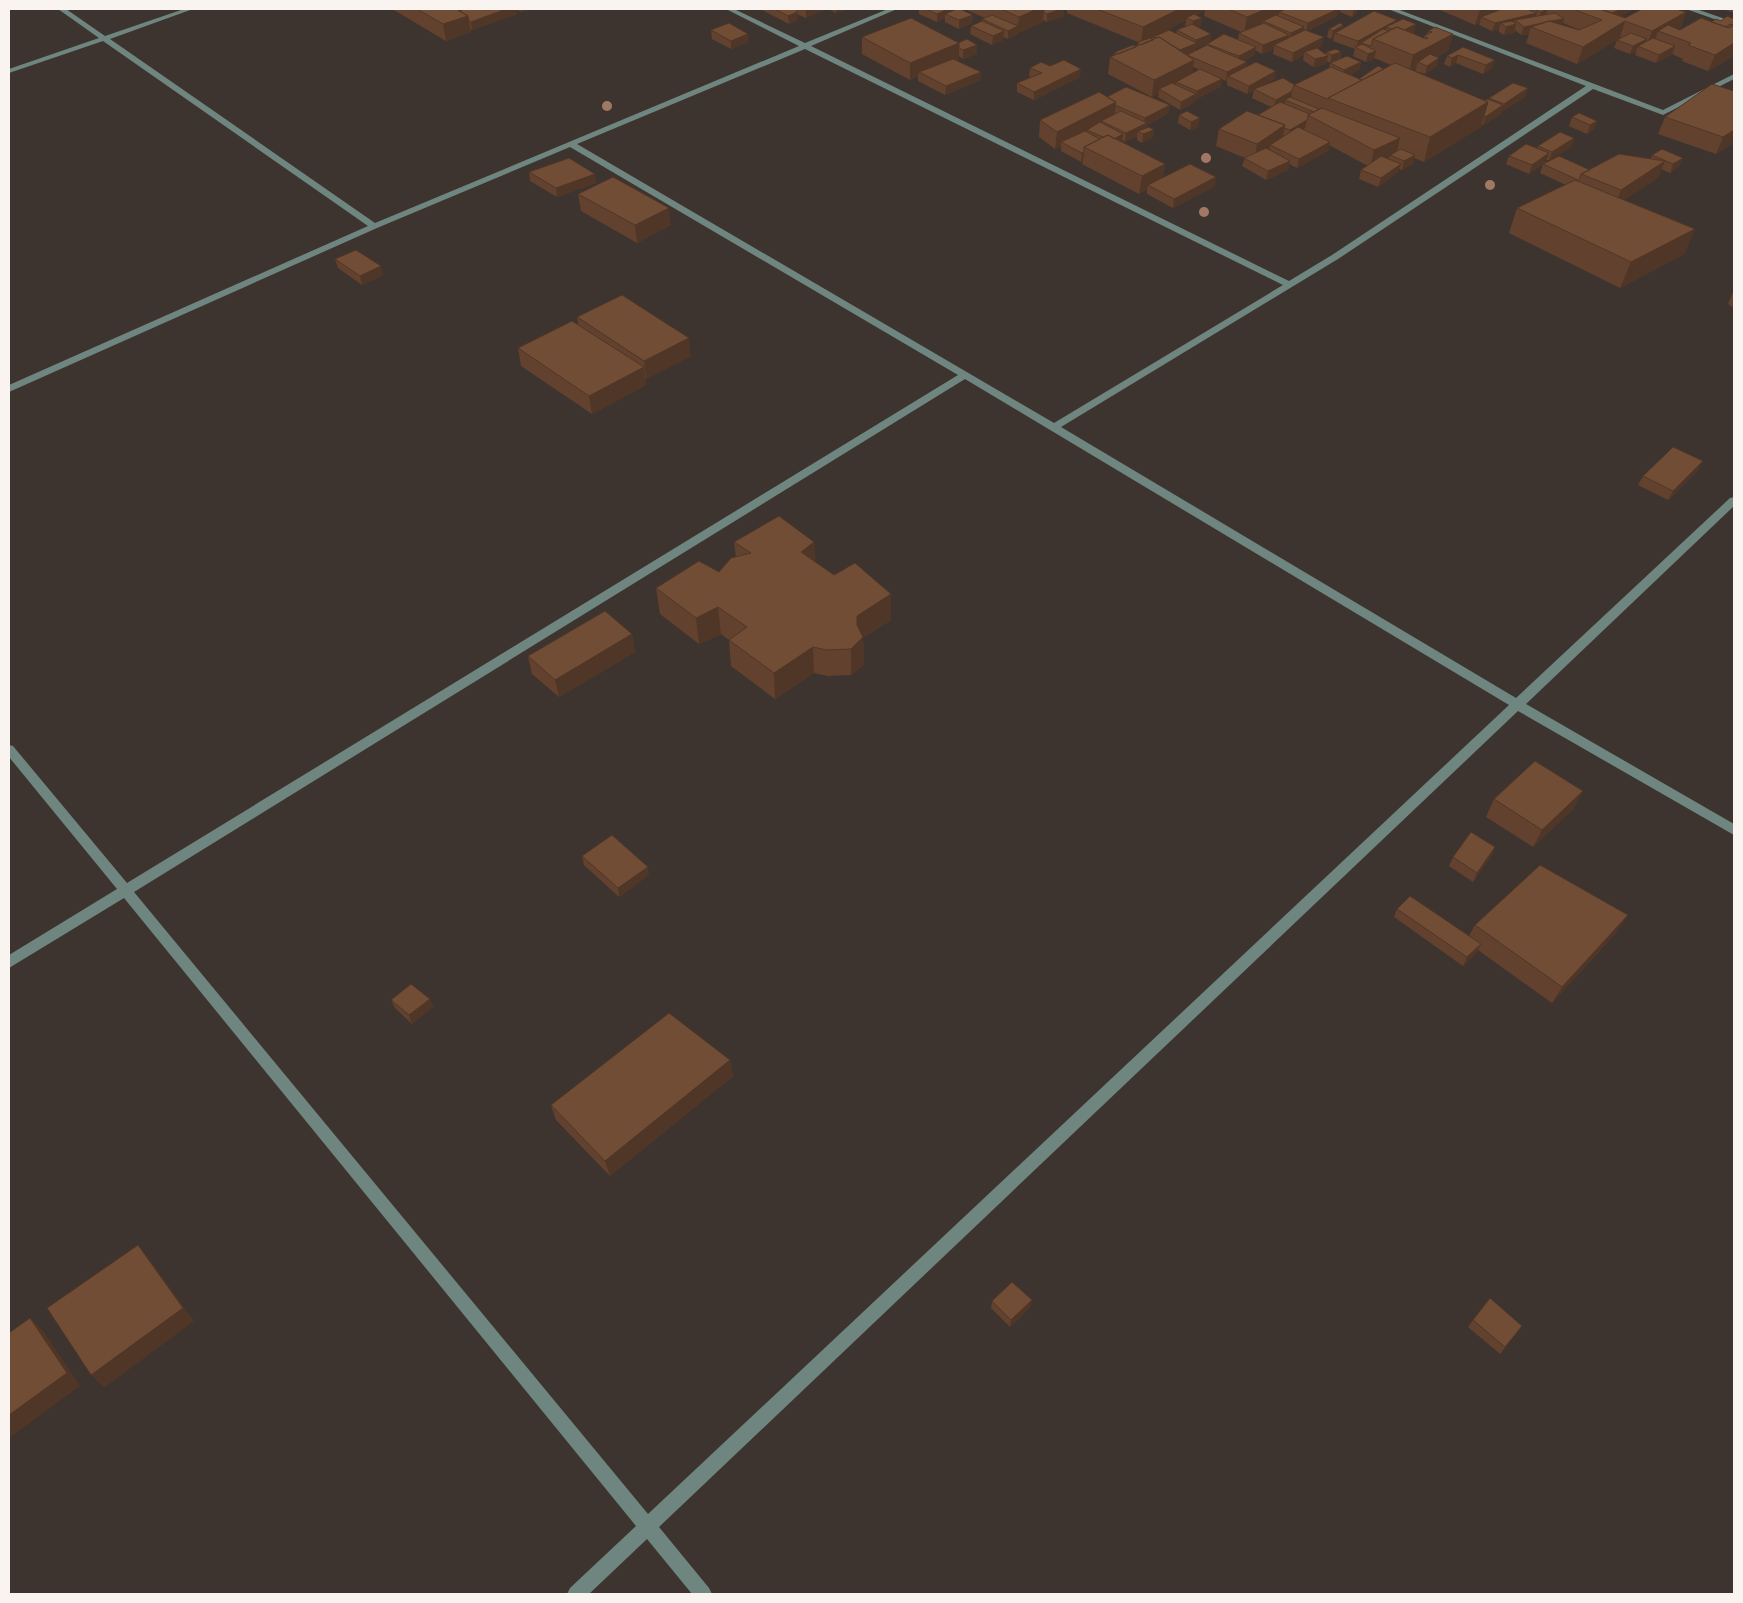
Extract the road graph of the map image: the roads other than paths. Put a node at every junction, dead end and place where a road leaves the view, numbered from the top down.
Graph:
1 (62, 9) edge
2 (190, 9) edge
3 (728, 9) edge
4 (894, 9) edge
5 (1391, 9) edge
6 (1690, 9) edge
7 (1734, 24) edge
8 (104, 38) junction
9 (803, 45) junction
10 (9, 71) edge
11 (1734, 76) edge
12 (1592, 86) junction
13 (571, 144) junction
14 (374, 226) junction
15 (1290, 285) junction
16 (965, 375) junction
17 (9, 389) edge
18 (1054, 427) junction
19 (1734, 500) edge
20 (1518, 704) junction
21 (9, 749) edge
22 (1734, 830) edge
23 (126, 891) junction
24 (9, 962) edge
25 (647, 1527) junction
26 (576, 1594) edge
27 (703, 1594) edge

1 - 8 street
2 - 8 street
3 - 9 street
4 - 9 street
5 - 12 street
6 - 7 street
8 - 10 street
8 - 14 street
9 - 13 street
9 - 15 street
11 - 12 street
12 - 15 street
13 - 14 street
13 - 16 street
14 - 17 street
15 - 18 street
16 - 18 street
16 - 23 street
18 - 20 street
19 - 20 street
20 - 22 street
20 - 25 street
21 - 23 street
23 - 24 street
23 - 25 street
25 - 26 street
25 - 27 street

